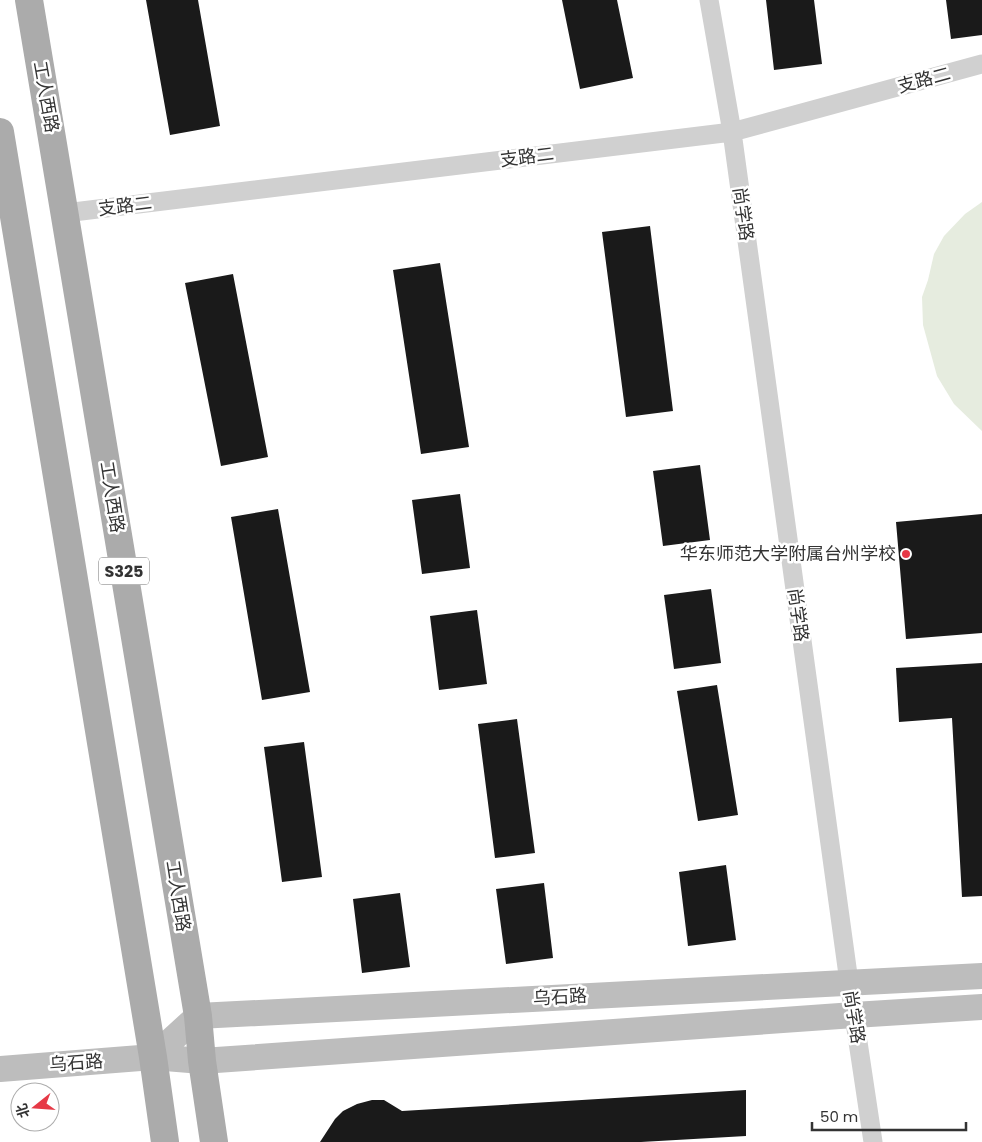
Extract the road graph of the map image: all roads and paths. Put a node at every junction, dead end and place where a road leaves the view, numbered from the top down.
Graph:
1 (29, 0) edge
2 (709, 0) edge
3 (982, 64) edge
4 (0, 132) edge
5 (732, 132) junction
6 (65, 213) junction
7 (7, 220) edge
8 (982, 976) edge
9 (848, 982) junction
10 (982, 1007) edge
11 (854, 1014) junction
12 (198, 1016) junction
13 (153, 1057) junction
14 (202, 1061) junction
15 (0, 1069) edge
16 (165, 1142) edge
17 (214, 1142) edge
18 (873, 1142) edge

1 - 6 main road, 工人西路 / S325
2 - 5 street, 尚学路
3 - 5 street, 支路二
4 - 7 main road, S325
5 - 6 street, 支路二
5 - 9 street, 尚学路
6 - 12 main road, 工人西路 / S325
7 - 13 main road, S325
8 - 9 street, 乌石路
9 - 11 street, 尚学路
9 - 12 street, 乌石路
10 - 11 street, 乌石路
11 - 14 street, 乌石路
11 - 18 street, 尚学路
12 - 13 street
12 - 14 main road, 工人西路 / S325
13 - 14 street, 乌石路
13 - 15 street, 乌石路
13 - 16 main road, S325
14 - 17 main road, 工人西路 / S325

